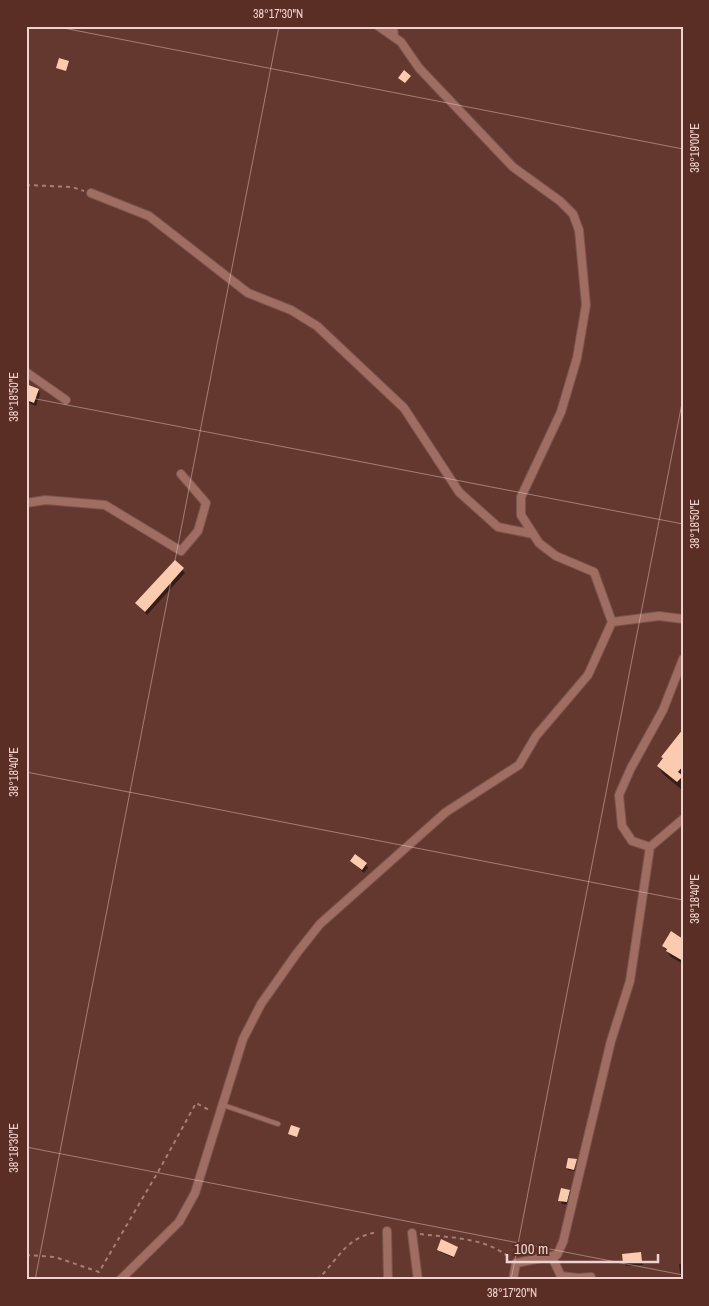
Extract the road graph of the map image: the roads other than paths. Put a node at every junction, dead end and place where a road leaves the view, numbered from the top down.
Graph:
1 (378, 26) edge
2 (393, 26) edge
3 (394, 37) junction
4 (91, 193) road end
5 (26, 372) edge
6 (66, 400) dead end
7 (180, 474) dead end
8 (26, 503) edge
9 (533, 534) junction
10 (683, 619) edge
11 (612, 622) junction
12 (683, 659) edge
13 (683, 819) edge
14 (650, 847) junction
15 (223, 1105) junction
16 (278, 1124) dead end
17 (387, 1231) dead end
18 (412, 1233) dead end
19 (552, 1257) junction
20 (591, 1277) dead end
21 (120, 1280) edge
22 (388, 1280) edge
23 (418, 1280) edge
24 (513, 1280) edge

1 - 3 street
2 - 3 street
3 - 9 street
4 - 9 street
5 - 6 street
7 - 8 street
9 - 11 street
10 - 11 street
11 - 15 street
12 - 14 street
13 - 14 street
14 - 19 street
15 - 16 lane
15 - 21 street
17 - 22 street
18 - 23 street
19 - 20 street
19 - 24 street

